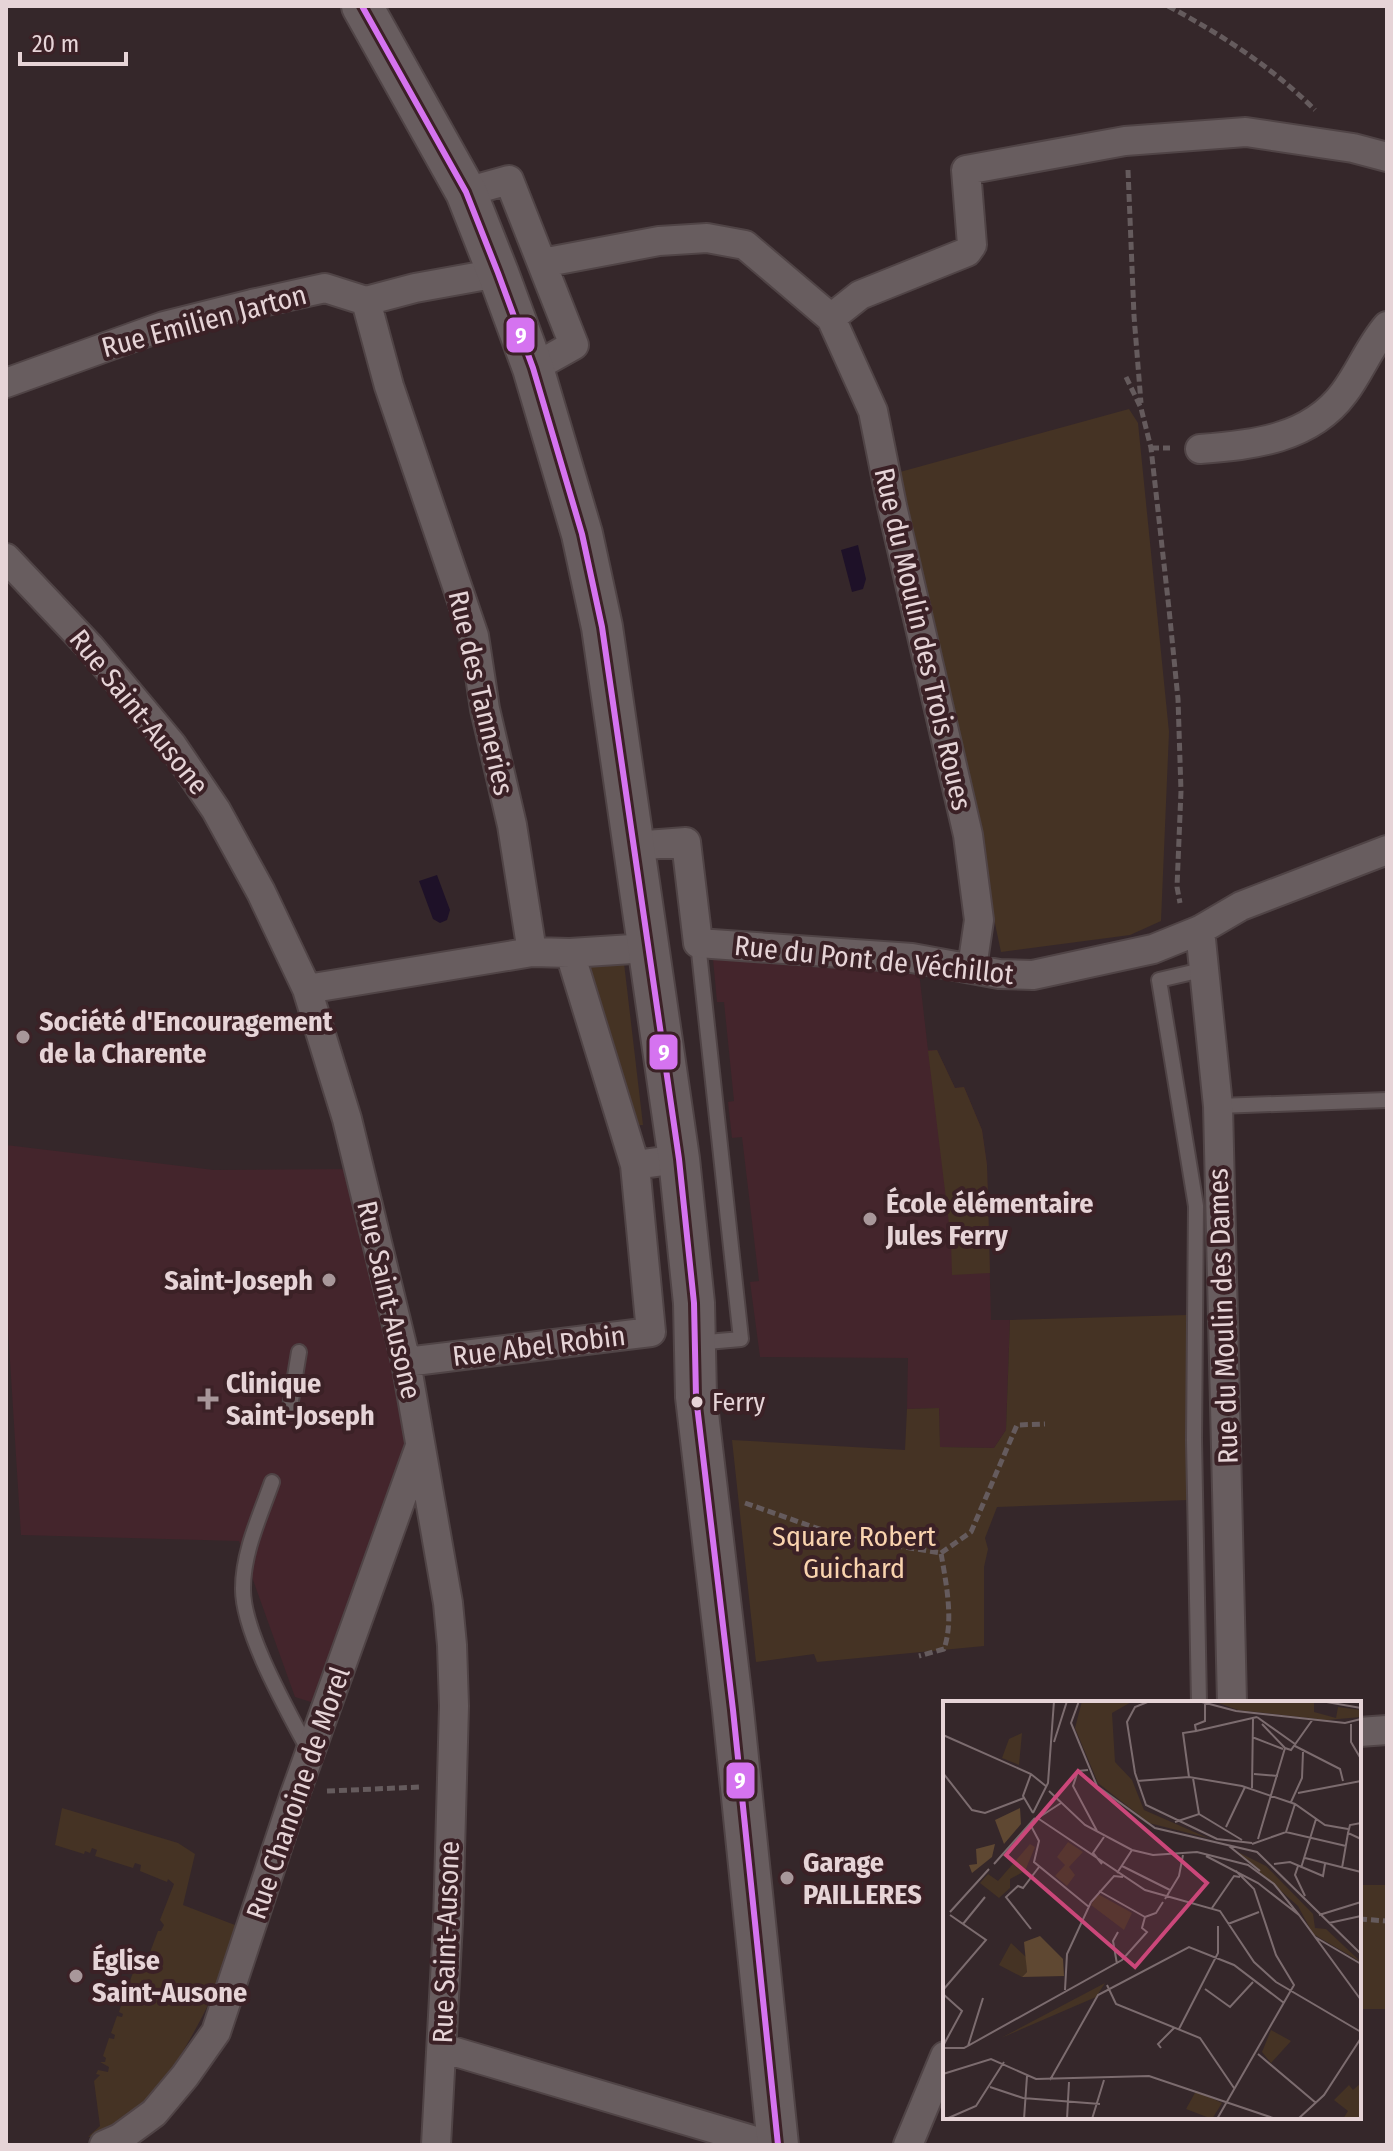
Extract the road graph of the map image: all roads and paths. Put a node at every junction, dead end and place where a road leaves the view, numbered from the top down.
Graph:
1 (362, 6) edge
2 (1168, 6) edge
3 (1125, 141) junction
4 (1353, 148) junction
5 (1387, 157) edge
6 (466, 192) junction
7 (542, 263) junction
8 (498, 273) junction
9 (366, 301) junction
10 (831, 318) junction
11 (1387, 326) edge
12 (533, 368) junction
13 (1126, 377) dead end
14 (6, 383) edge
15 (1141, 408) junction
16 (1200, 449) dead end
17 (6, 558) edge
18 (633, 846) junction
19 (1387, 850) edge
20 (1192, 933) junction
21 (698, 943) junction
22 (648, 948) junction
23 (532, 952) junction
24 (570, 953) junction
25 (972, 968) junction
26 (1206, 969) junction
27 (307, 989) junction
28 (1387, 1100) edge
29 (1218, 1106) junction
30 (679, 1159) junction
31 (635, 1165) junction
32 (695, 1343) junction
33 (299, 1352) dead end
34 (406, 1362) junction
35 (289, 1413) dead end
36 (1045, 1424) dead end
37 (419, 1447) junction
38 (272, 1482) dead end
39 (739, 1501) dead end
40 (941, 1553) junction
41 (919, 1656) dead end
42 (1199, 1701) edge
43 (1232, 1701) edge
44 (1387, 1730) edge
45 (1361, 1732) edge
46 (310, 1753) junction
47 (452, 1787) junction
48 (294, 1797) junction
49 (1361, 1919) edge
50 (1387, 1921) edge
51 (442, 2048) junction
52 (943, 2061) edge
53 (104, 2145) edge
54 (436, 2145) edge
55 (769, 2145) edge
56 (778, 2145) edge
57 (908, 2145) edge

1 - 6 street
2 - 4 path
3 - 4 street
3 - 10 street
3 - 15 path
4 - 5 street
6 - 7 street
6 - 8 street
7 - 10 street
7 - 12 street
8 - 9 street
8 - 12 street
9 - 14 street, Rue Emilien Jarton
9 - 23 street, Rue des Tanneries
10 - 25 street, Rue du Moulin des Trois Roues
11 - 16 street
12 - 18 street
13 - 15 path
15 - 20 path
17 - 27 street, Rue Saint-Ausone
18 - 21 street, Rue du Pont de Véchillot
18 - 22 street
19 - 20 street, Rue du Pont de Véchillot
20 - 25 street, Rue du Pont de Véchillot
20 - 26 street, Rue du Moulin des Dames
21 - 25 street, Rue du Pont de Véchillot
21 - 32 lane
22 - 24 street
22 - 30 street
23 - 24 street
23 - 27 street
24 - 31 street
26 - 29 street, Rue du Moulin des Dames
26 - 42 lane
27 - 34 street, Rue Saint-Ausone
28 - 29 lane
29 - 43 street, Rue du Moulin des Dames
30 - 31 street
30 - 32 street
31 - 34 street, Rue Abel Robin
32 - 56 street
33 - 35 lane
34 - 37 street, Rue Saint-Ausone
36 - 40 path
37 - 46 street, Rue Chanoine de Morel
37 - 47 street, Rue Saint-Ausone
38 - 46 lane
39 - 40 path
40 - 41 path
44 - 45 street
46 - 48 street, Rue Chanoine de Morel
47 - 48 path
47 - 51 street, Rue Saint-Ausone
48 - 53 street, Rue Chanoine de Morel
49 - 50 path
51 - 54 street, Rue Saint-Ausone
51 - 55 street
52 - 57 street

